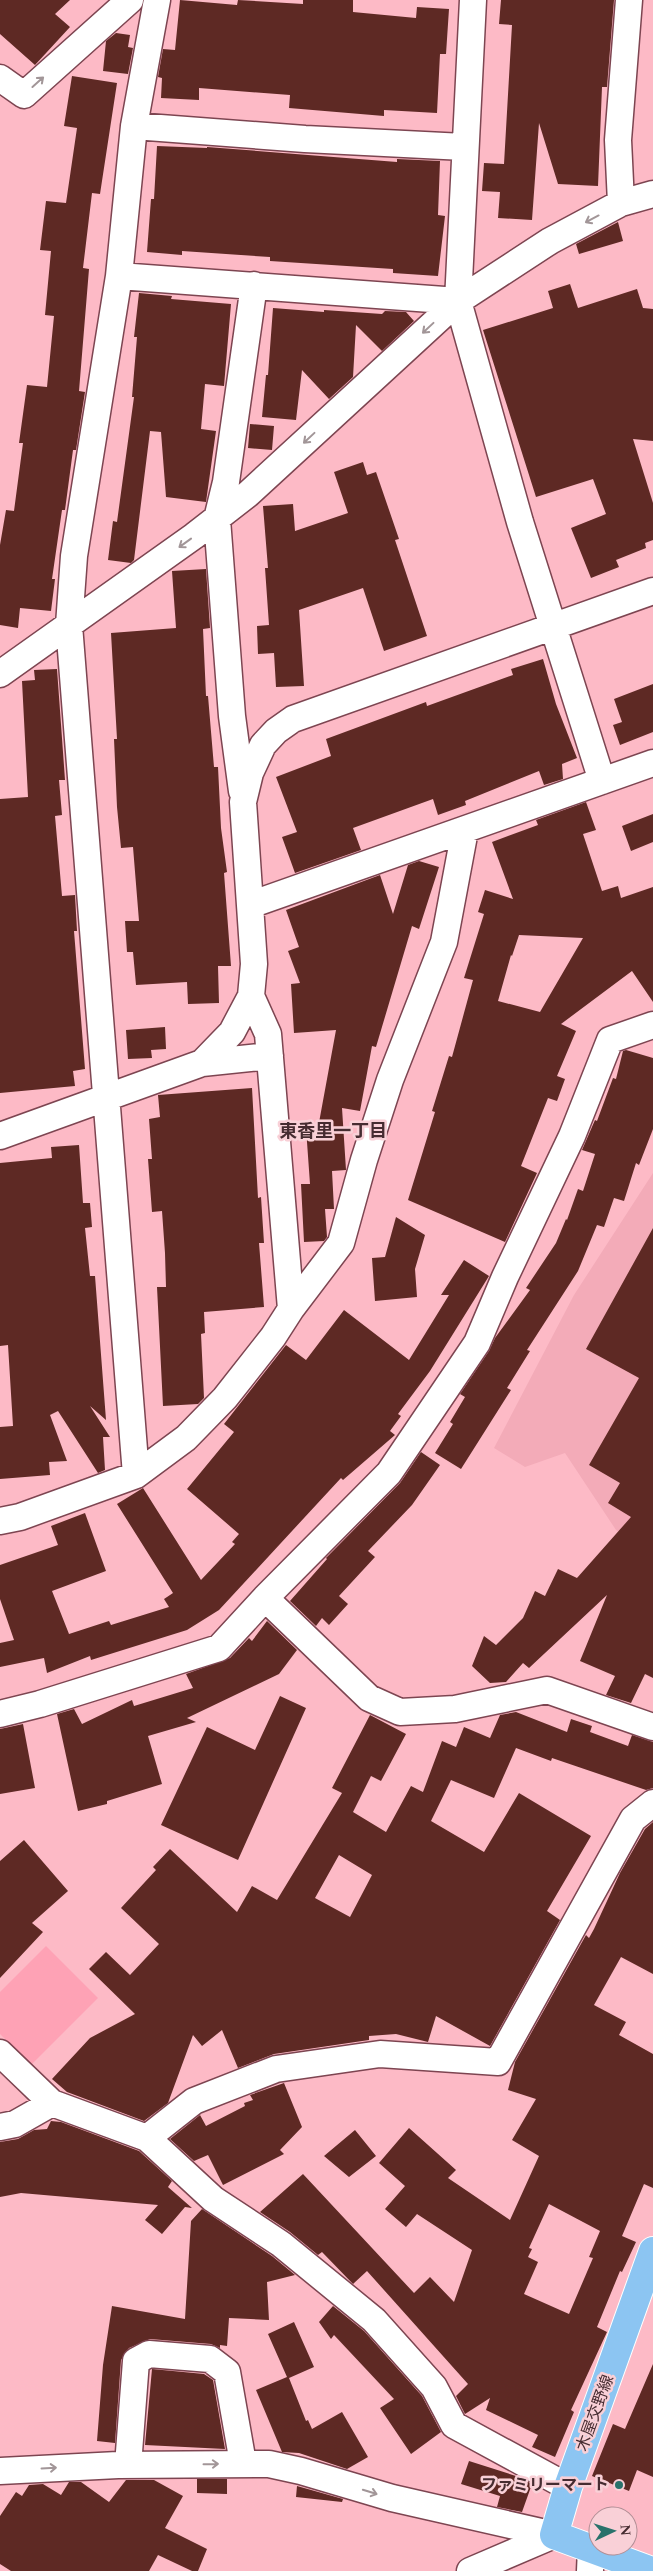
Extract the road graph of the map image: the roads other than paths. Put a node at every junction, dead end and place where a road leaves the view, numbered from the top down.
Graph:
1 (130, 0) edge
2 (157, 0) edge
3 (473, 0) edge
4 (629, 0) edge
5 (0, 78) edge
6 (134, 126) junction
7 (464, 148) junction
8 (653, 194) edge
9 (621, 203) junction
10 (119, 276) junction
11 (254, 286) junction
12 (458, 301) junction
13 (217, 519) junction
14 (653, 591) edge
15 (69, 625) junction
16 (553, 628) junction
17 (0, 674) edge
18 (232, 716) junction
19 (276, 731) junction
20 (653, 763) edge
21 (602, 782) junction
22 (243, 802) junction
23 (465, 830) junction
24 (250, 905) junction
25 (251, 996) junction
26 (653, 1026) edge
27 (270, 1056) junction
28 (202, 1063) junction
29 (106, 1099) junction
30 (0, 1136) edge
31 (291, 1309) junction
32 (136, 1475) junction
33 (0, 1521) edge
34 (265, 1598) junction
35 (0, 1714) edge
36 (653, 1727) edge
37 (653, 1803) edge
38 (0, 2053) edge
39 (52, 2103) junction
40 (0, 2127) edge
41 (147, 2138) junction
42 (653, 2251) edge
43 (243, 2463) junction
44 (128, 2465) junction
45 (0, 2471) edge
46 (568, 2487) junction
47 (554, 2534) junction
48 (590, 2560) edge
49 (470, 2571) edge
50 (652, 2571) edge

5 -> 1 street
2 - 6 street
3 - 7 street
4 - 9 street
6 - 7 street
6 - 10 street
7 - 12 street
8 - 9 street
9 -> 12 street
10 - 11 street
10 - 15 street
11 - 12 street
11 - 13 street
12 -> 13 street
12 - 16 street
13 -> 15 street
13 - 18 street
14 - 16 street
15 - 17 street
15 - 29 street
16 - 19 street
16 - 21 street
18 - 19 street
18 - 22 street
19 - 22 street
20 - 21 street
21 - 23 street
22 - 24 street
23 - 24 street
23 - 31 street
24 - 25 street
25 - 27 street
25 - 28 street
26 - 34 street
27 - 28 street
27 - 31 street
28 - 29 street
29 - 30 street
29 - 32 street
31 - 32 street
32 - 33 street
34 - 35 street
34 - 36 street
37 - 41 street
38 - 39 street
39 - 40 street
39 - 41 street
41 - 46 street
42 - 46 main road, 木屋交野線
44 -> 43 street
43 - 44 street
43 -> 47 street
45 -> 44 street
46 - 47 main road, 木屋交野線
47 - 48 main road
47 - 49 street
48 - 50 main road

